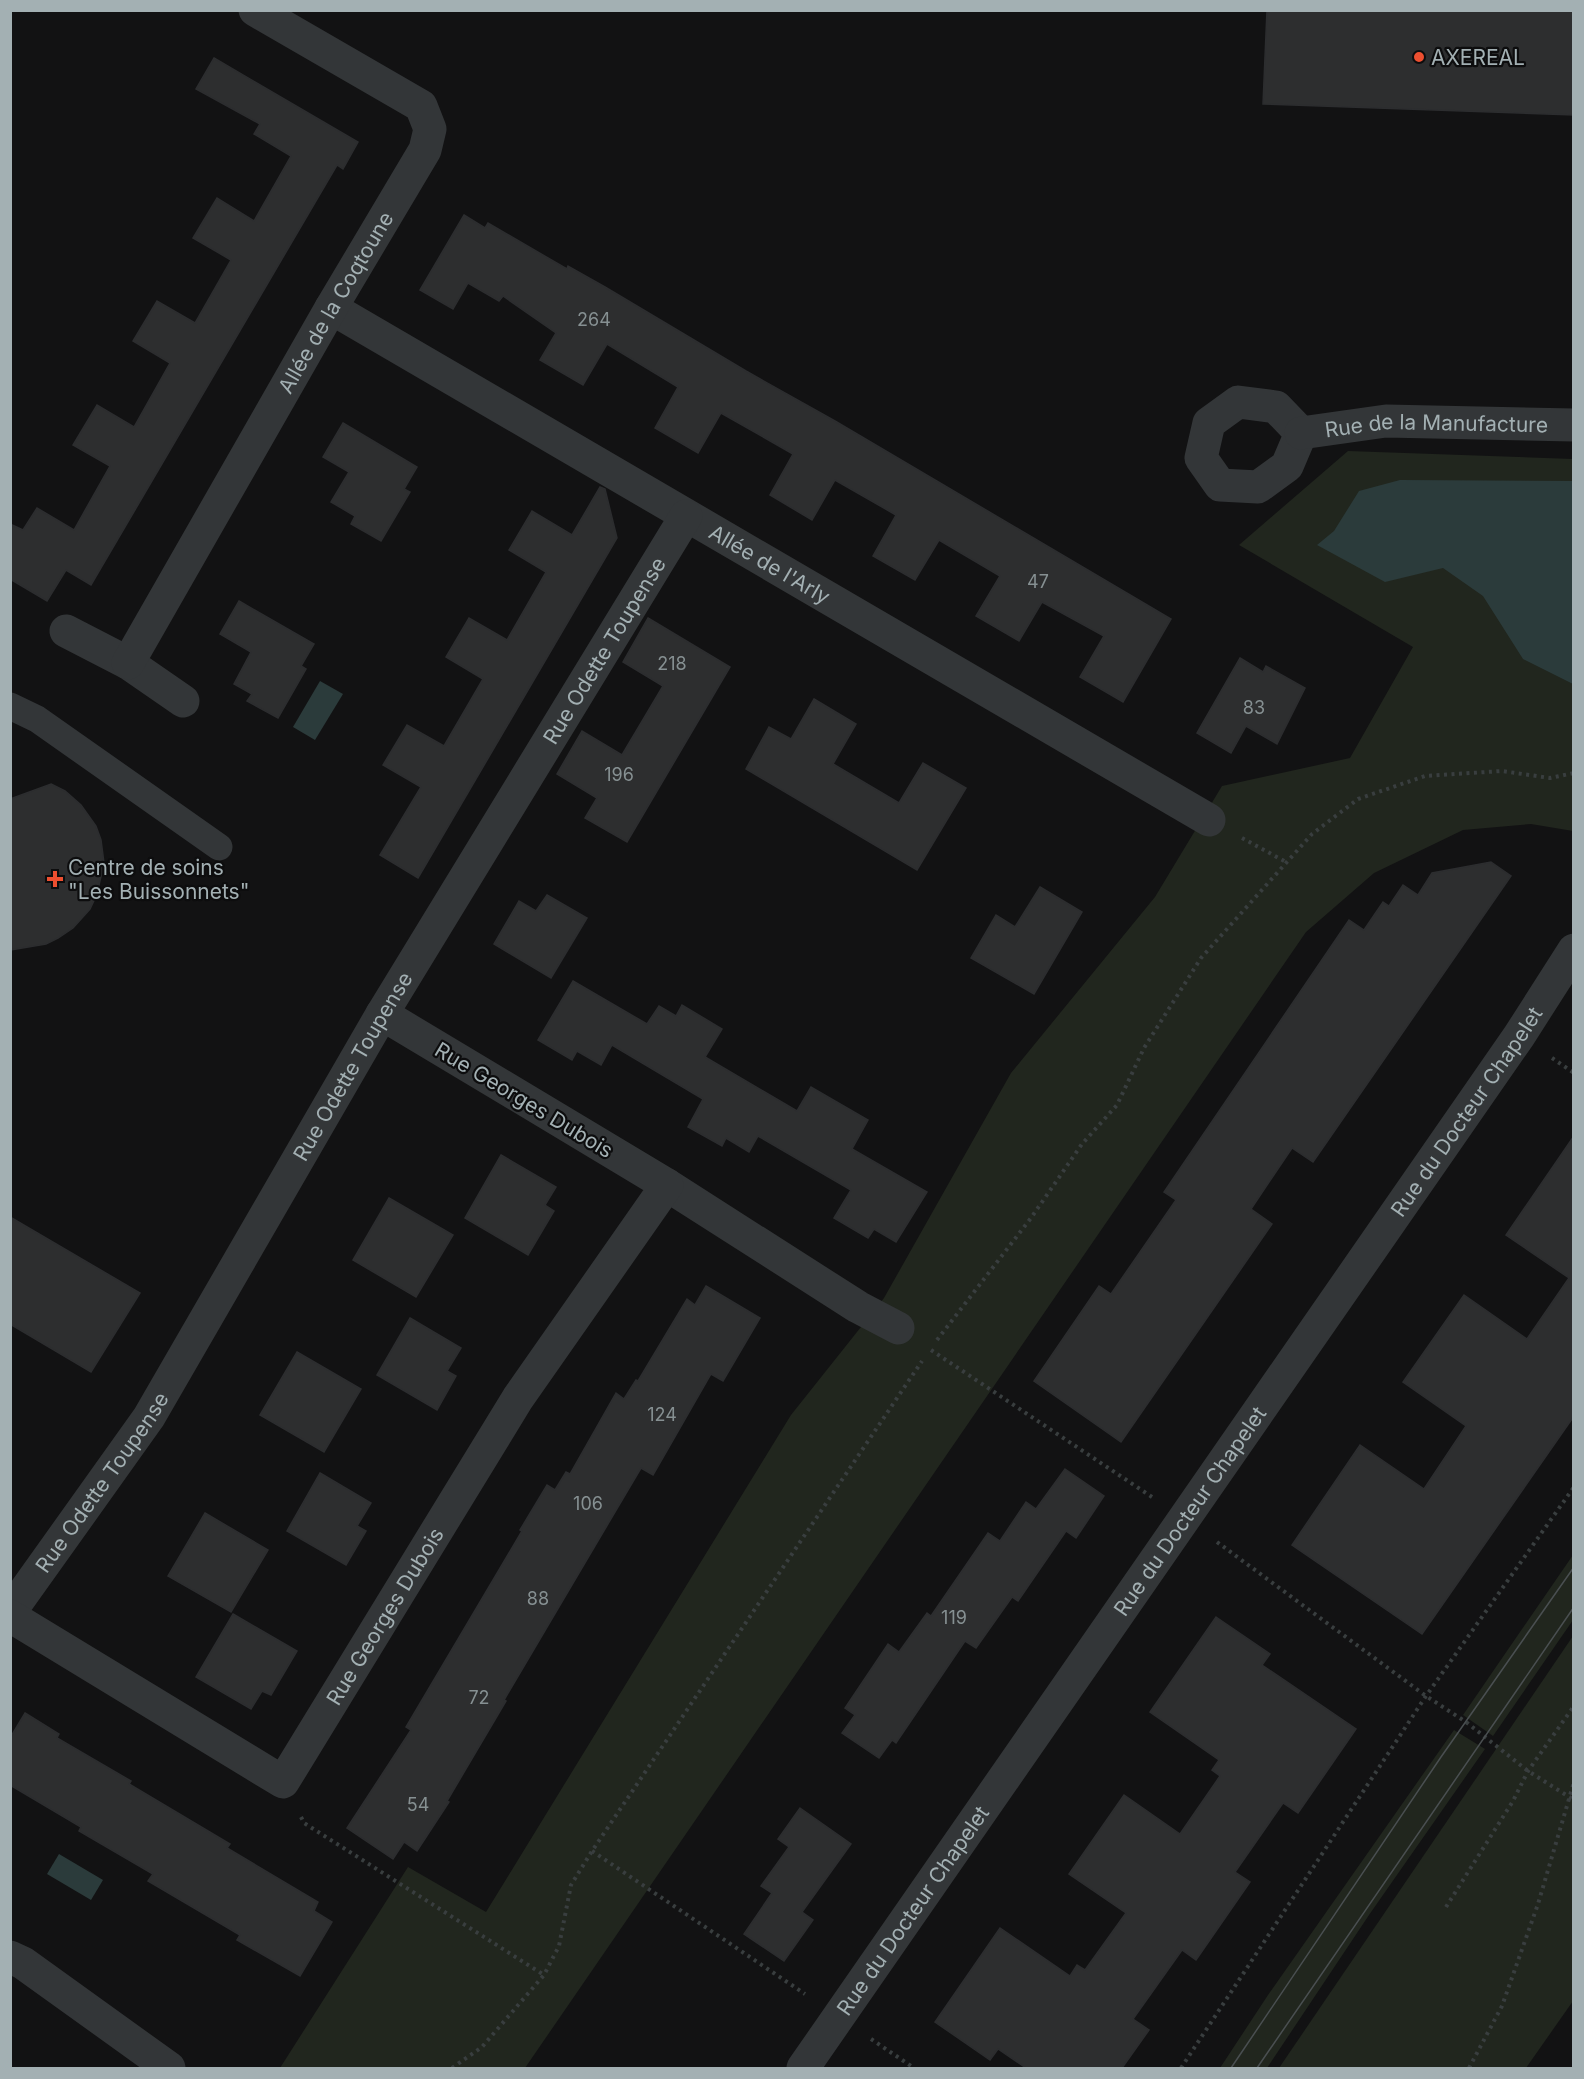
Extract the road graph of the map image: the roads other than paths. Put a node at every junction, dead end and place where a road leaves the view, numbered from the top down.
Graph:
1 (255, 10) edge
2 (331, 308) junction
3 (1574, 425) edge
4 (1301, 433) dead end
5 (686, 516) junction
6 (66, 631) dead end
7 (128, 663) junction
8 (183, 701) dead end
9 (10, 706) edge
10 (1209, 820) road end
11 (219, 847) dead end
12 (1574, 950) edge
13 (382, 1014) junction
14 (667, 1185) junction
15 (898, 1328) road end
16 (10, 1614) edge
17 (10, 1957) edge
18 (169, 2068) edge
19 (803, 2068) edge

1 - 2 street, Allée de la Coqtoune
2 - 5 street, Allée de l'Arly
2 - 7 street, Allée de la Coqtoune
3 - 4 street, Rue de la Manufacture
5 - 10 street, Allée de l'Arly
5 - 13 street, Rue Odette Toupense
6 - 7 street
7 - 8 street
9 - 11 street
12 - 19 street, Rue du Docteur Chapelet
13 - 14 street, Rue Georges Dubois
13 - 16 street, Rue Odette Toupense
14 - 15 street, Rue Georges Dubois
14 - 16 street, Rue Georges Dubois
17 - 18 street

